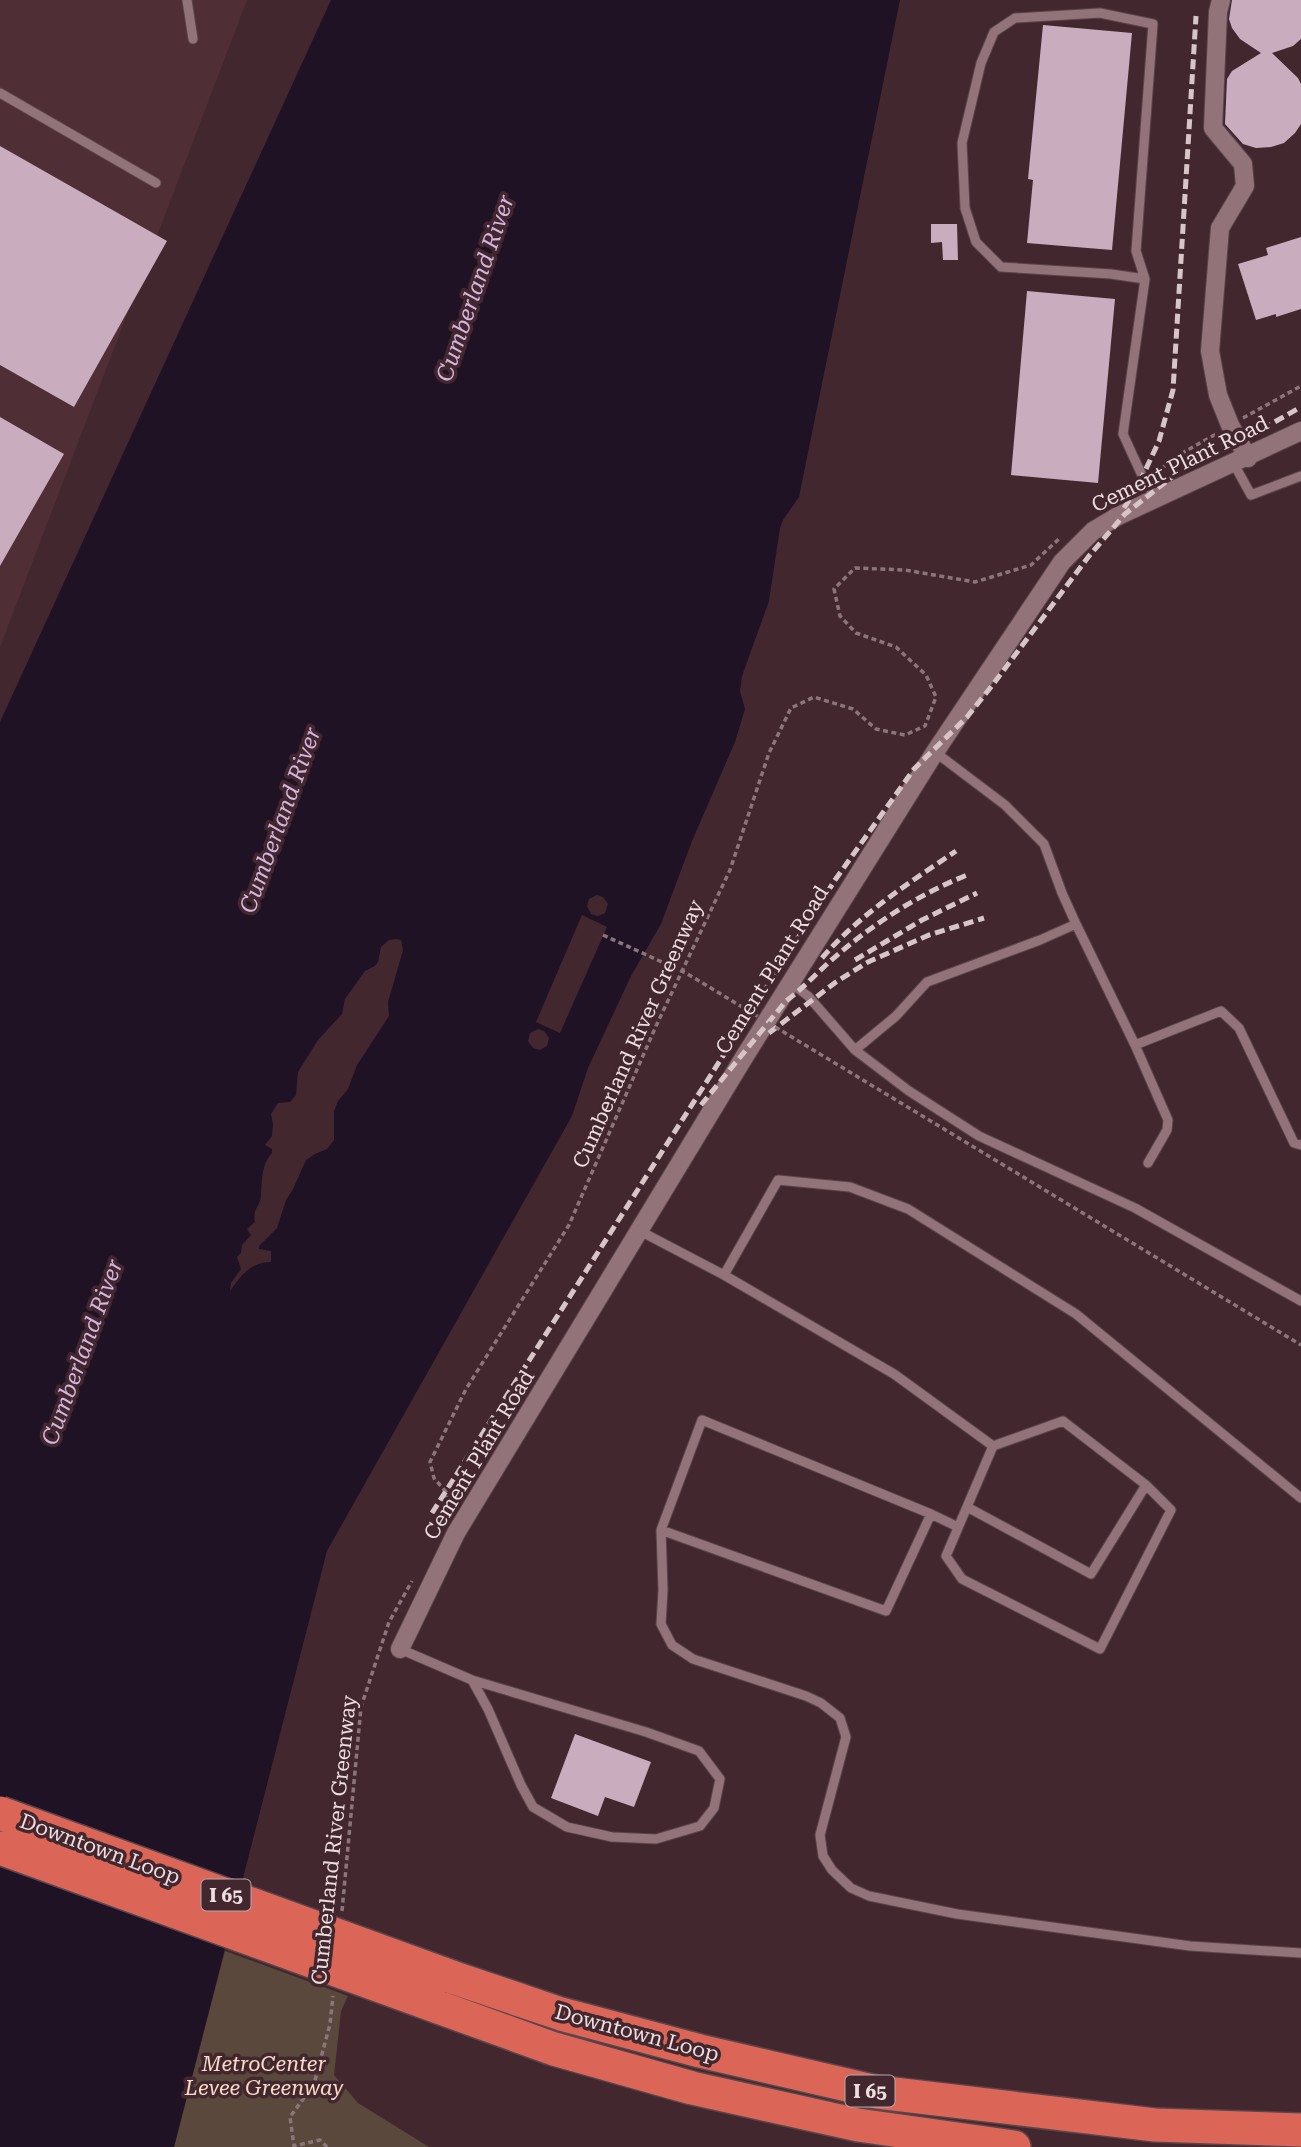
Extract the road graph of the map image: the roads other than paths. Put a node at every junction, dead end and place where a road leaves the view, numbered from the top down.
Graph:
1 (187, 0) edge
2 (1221, 0) edge
3 (193, 39) dead end
4 (0, 93) edge
5 (156, 183) dead end
6 (1144, 279) junction
7 (1301, 431) edge
8 (1241, 461) junction
9 (1301, 476) edge
10 (1157, 499) junction
11 (935, 752) junction
12 (1076, 923) junction
13 (791, 983) junction
14 (1135, 1045) junction
15 (855, 1050) junction
16 (1301, 1145) edge
17 (1148, 1163) dead end
18 (640, 1231) junction
19 (724, 1275) junction
20 (1301, 1301) edge
21 (993, 1446) junction
22 (1146, 1485) junction
23 (1301, 1498) edge
24 (967, 1507) junction
25 (931, 1514) junction
26 (958, 1527) junction
27 (661, 1530) junction
28 (400, 1649) joint
29 (472, 1680) junction
30 (0, 1813) edge
31 (0, 1848) edge
32 (1301, 1953) edge
33 (1301, 2130) edge
34 (1014, 2147) edge

1 - 3 lane
2 - 8 street
4 - 5 lane
6 - 6 lane
6 - 10 lane
7 - 8 street, Cement Plant Road
8 - 9 lane
8 - 10 street, Cement Plant Road
10 - 11 street, Cement Plant Road
11 - 12 lane
11 - 13 street, Cement Plant Road
12 - 14 lane
12 - 15 lane
13 - 15 lane
13 - 18 street, Cement Plant Road
14 - 16 lane
14 - 17 lane
15 - 20 lane
18 - 19 lane
18 - 28 street, Cement Plant Road
19 - 21 lane
19 - 23 lane
21 - 22 lane
21 - 24 lane
22 - 24 lane
22 - 26 lane
24 - 26 lane
25 - 26 lane
25 - 27 lane
25 - 27 lane
27 - 32 lane
28 - 29 lane
29 - 29 lane
30 - 33 highway, Downtown Loop / I 65, bridge
31 - 34 highway, Downtown Loop / I 65, bridge

